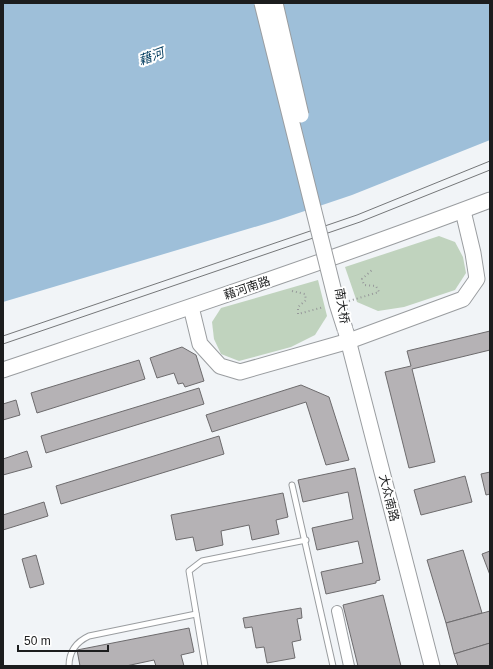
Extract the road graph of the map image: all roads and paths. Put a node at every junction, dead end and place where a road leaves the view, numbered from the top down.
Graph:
1 (262, 3) edge
2 (276, 3) edge
3 (490, 200) edge
4 (463, 211) junction
5 (372, 270) dead end
6 (292, 291) dead end
7 (340, 303) junction
8 (191, 307) junction
9 (347, 335) junction
10 (3, 370) edge
11 (292, 485) dead end
12 (305, 540) junction
13 (337, 611) dead end
14 (196, 614) junction
15 (69, 666) edge
16 (205, 666) edge
17 (333, 666) edge
18 (349, 666) edge
19 (432, 666) edge

1 - 7 main road, 南大桥, bridge
2 - 7 main road, 南大桥, bridge
3 - 4 main road, 藉河南路
4 - 8 main road, 藉河南路
4 - 9 main road
5 - 7 path
6 - 7 path
7 - 9 main road, 南大桥, bridge
8 - 9 main road
8 - 10 main road, 藉河南路
9 - 19 main road, 大众南路
11 - 12 lane
12 - 14 lane
12 - 17 lane
13 - 18 street
14 - 15 lane
14 - 16 lane

